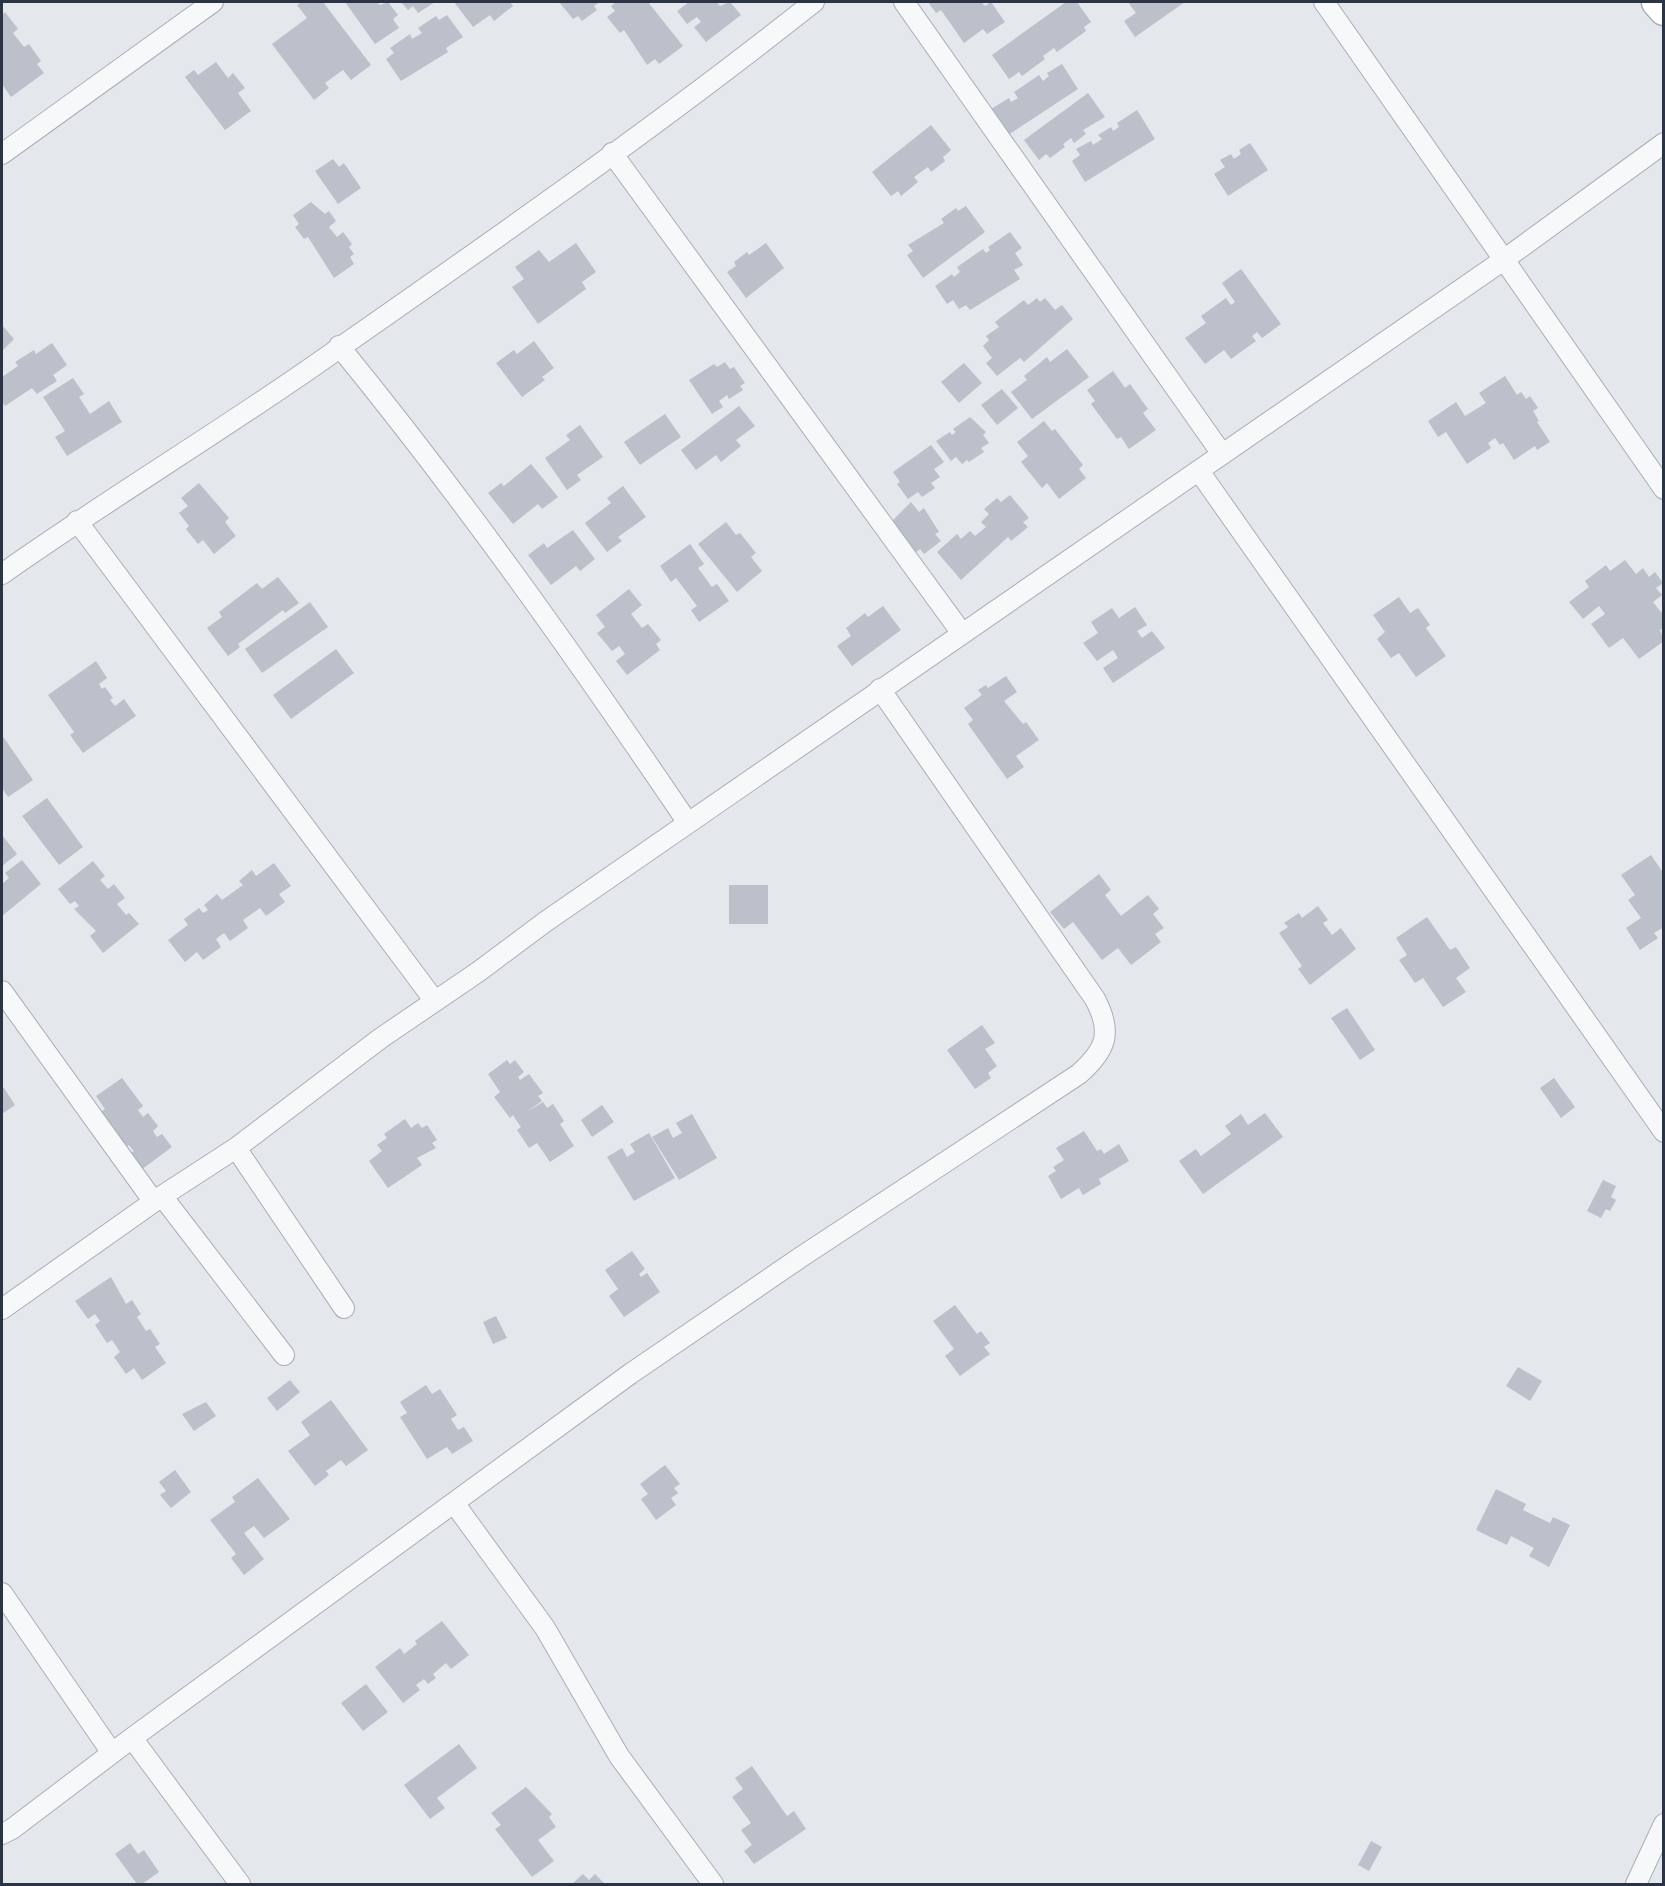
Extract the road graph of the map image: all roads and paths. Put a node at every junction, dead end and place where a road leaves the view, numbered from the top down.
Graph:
1 (213, 2) edge
2 (814, 2) edge
3 (904, 2) edge
4 (1324, 2) edge
5 (1657, 2) edge
6 (1664, 10) edge
7 (1664, 143) edge
8 (612, 153) junction
9 (2, 154) edge
10 (1505, 259) junction
11 (339, 346) junction
12 (1222, 454) junction
13 (1199, 471) junction
14 (1664, 489) edge
15 (77, 520) junction
16 (2, 574) edge
17 (961, 632) junction
18 (880, 689) junction
19 (688, 823) junction
20 (2, 991) edge
21 (434, 1000) junction
22 (1664, 1132) edge
23 (236, 1148) junction
24 (158, 1199) junction
25 (344, 1308) dead end
26 (2, 1309) edge
27 (284, 1355) dead end
28 (453, 1503) junction
29 (2, 1593) edge
30 (132, 1738) junction
31 (112, 1753) junction
32 (1664, 1824) edge
33 (2, 1834) edge
34 (240, 1884) edge
35 (713, 1884) edge
36 (1636, 1884) edge

1 - 9 street
2 - 8 street
3 - 12 street
4 - 10 street
5 - 6 main road
7 - 10 street
8 - 11 street
8 - 17 street
10 - 12 street
10 - 14 street
11 - 15 street
11 - 19 street
12 - 13 street
13 - 17 street
13 - 22 street
15 - 16 street
15 - 21 street
17 - 18 street
18 - 19 street
18 - 28 street
19 - 21 street
20 - 24 street
21 - 23 street
23 - 24 street
23 - 25 street
24 - 26 street
24 - 27 street
28 - 30 street
28 - 35 street
29 - 31 street
30 - 31 street
30 - 34 street
31 - 33 street
32 - 36 street

